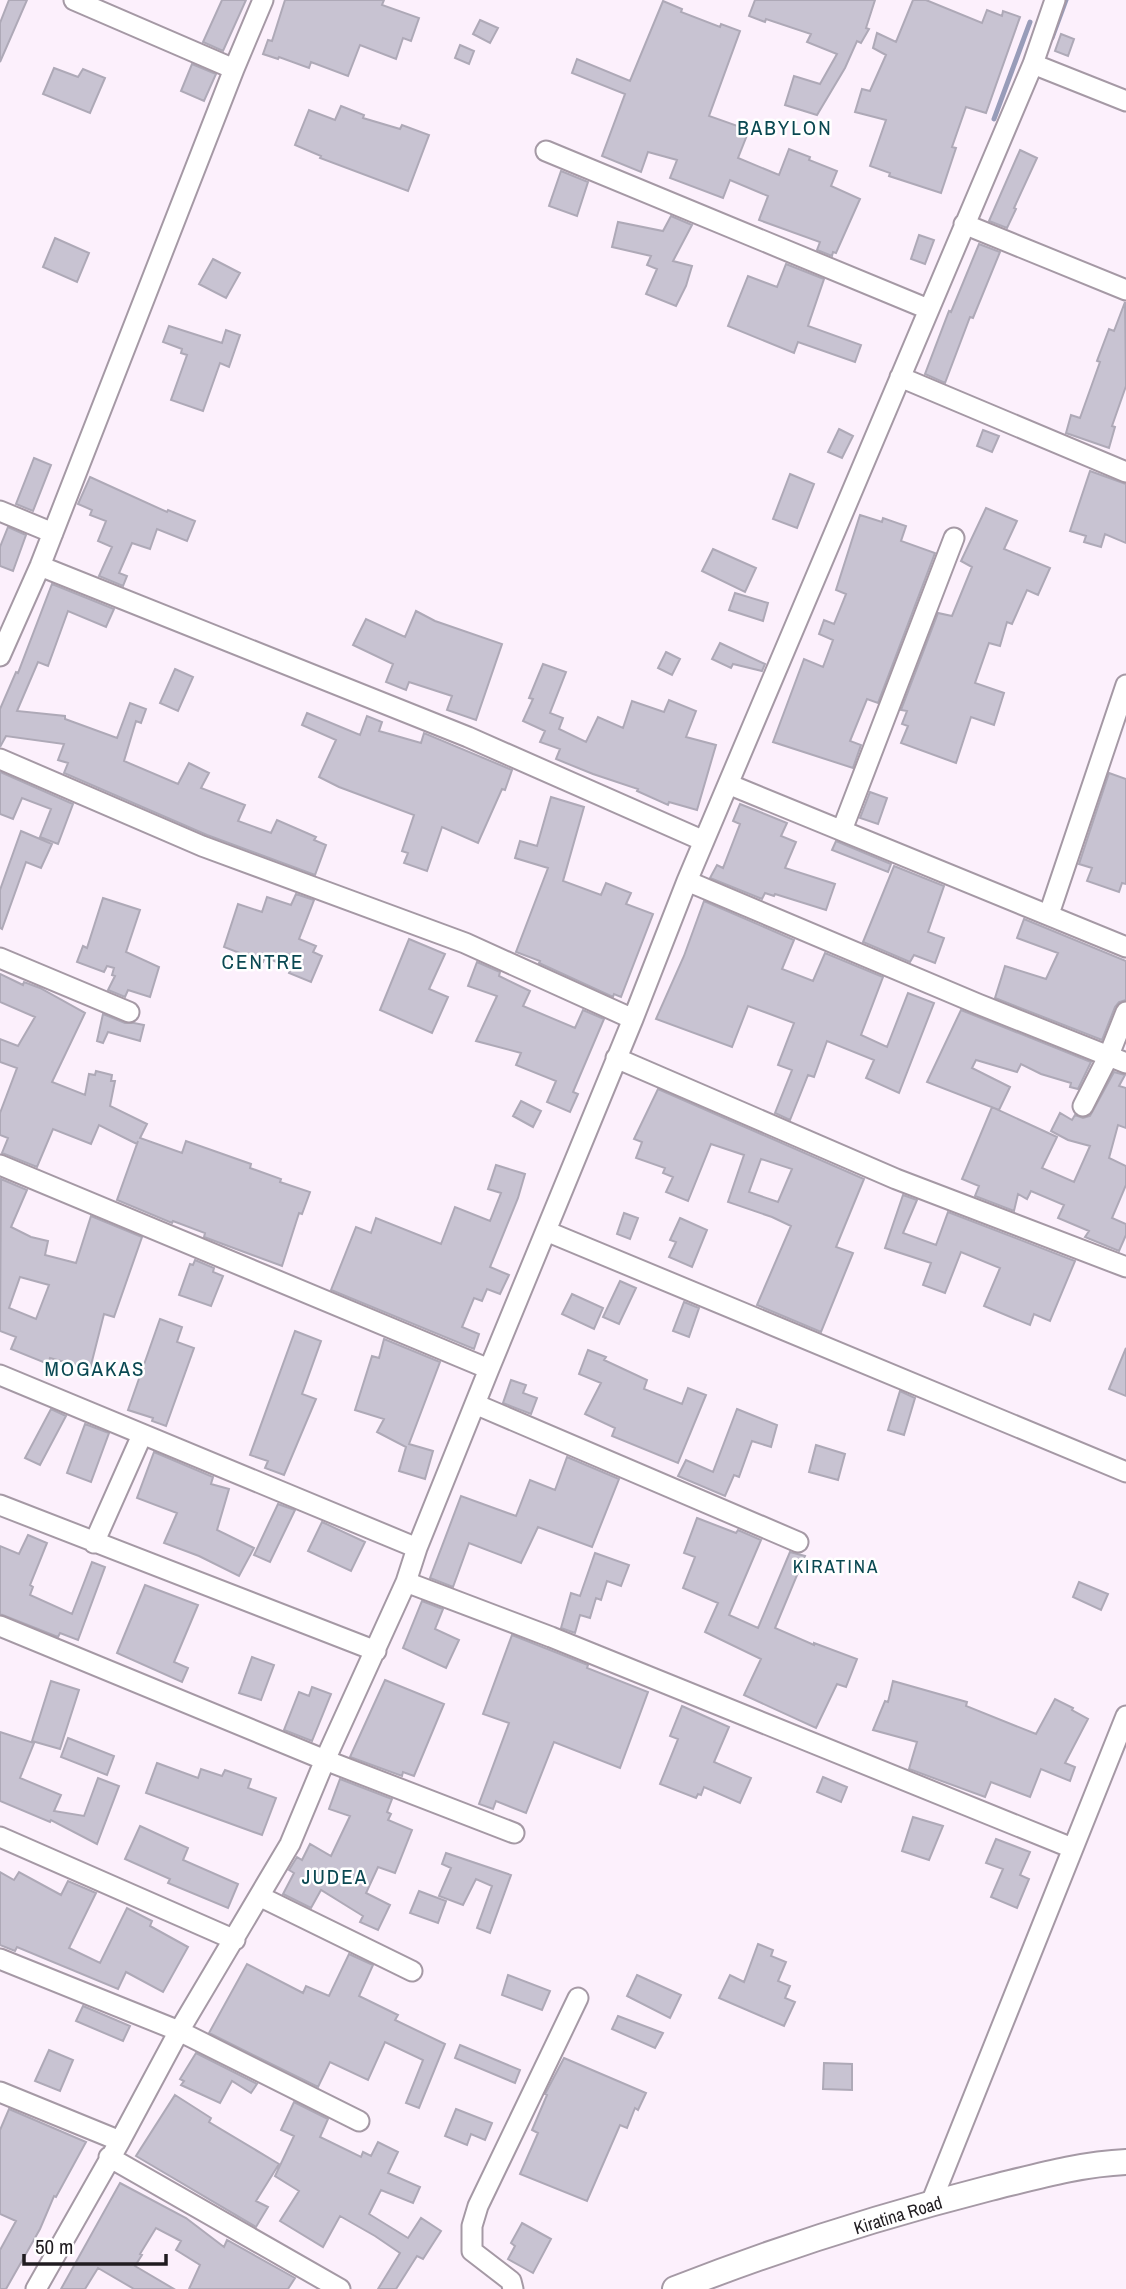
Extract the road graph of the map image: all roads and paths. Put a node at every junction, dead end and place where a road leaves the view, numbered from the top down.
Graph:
1 (74, 0) edge
2 (263, 0) edge
3 (1055, 0) edge
4 (1033, 64) junction
5 (233, 69) junction
6 (1126, 101) edge
7 (546, 151) dead end
8 (964, 224) junction
9 (1126, 289) edge
10 (928, 309) junction
11 (900, 377) junction
12 (1126, 472) edge
13 (0, 512) edge
14 (52, 533) junction
15 (954, 538) dead end
16 (40, 566) junction
17 (0, 656) edge
18 (1126, 685) edge
19 (0, 760) edge
20 (728, 785) junction
21 (842, 830) junction
22 (704, 841) junction
23 (687, 881) junction
24 (1049, 914) junction
25 (1126, 947) edge
26 (0, 958) edge
27 (128, 1012) dead end
28 (1126, 1012) edge
29 (633, 1019) junction
30 (616, 1058) junction
31 (1117, 1059) edge
32 (1083, 1106) dead end
33 (0, 1165) edge
34 (546, 1231) junction
35 (1126, 1267) edge
36 (489, 1369) junction
37 (0, 1375) edge
38 (475, 1404) junction
39 (142, 1435) junction
40 (1126, 1472) edge
41 (0, 1505) edge
42 (94, 1542) junction
43 (798, 1542) dead end
44 (417, 1548) junction
45 (406, 1582) junction
46 (0, 1626) edge
47 (376, 1651) junction
48 (1126, 1716) edge
49 (325, 1760) junction
50 (514, 1833) dead end
51 (0, 1838) edge
52 (1072, 1848) junction
53 (261, 1897) junction
54 (235, 1940) junction
55 (0, 1959) edge
56 (412, 1971) dead end
57 (578, 1998) dead end
58 (179, 2031) junction
59 (0, 2092) edge
60 (359, 2121) dead end
61 (115, 2149) junction
62 (1126, 2162) edge
63 (931, 2203) junction
64 (36, 2289) edge
65 (340, 2289) edge
66 (513, 2289) edge
67 (675, 2289) edge

1 - 5 street
2 - 5 street
3 - 4 street
4 - 6 street
4 - 8 street
5 - 14 street
7 - 10 street
8 - 9 street
8 - 10 street
10 - 11 street
11 - 12 street
11 - 20 street
13 - 14 street
14 - 16 street
15 - 21 street
16 - 17 street
16 - 22 street
18 - 24 street
19 - 29 street
20 - 21 street
20 - 22 street
21 - 24 street
22 - 23 street
23 - 29 street
23 - 31 street
24 - 25 street
26 - 27 street
28 - 31 street
29 - 30 street
30 - 34 street
30 - 35 street
31 - 32 street
33 - 36 street
34 - 36 street
34 - 40 street
36 - 38 street
37 - 39 street
38 - 43 street
38 - 44 street
39 - 42 street
39 - 44 street
41 - 42 street
42 - 47 street
44 - 45 street
45 - 47 street
45 - 52 street
46 - 49 street
47 - 49 street
48 - 52 street
49 - 50 street
49 - 53 street
51 - 54 street
52 - 63 street
53 - 54 street
53 - 56 street
54 - 58 street
55 - 58 street
57 - 66 street
58 - 60 street
58 - 61 street
59 - 61 street
61 - 64 street
61 - 65 street
62 - 63 street, Kiratina Road
63 - 67 street, Kiratina Road

